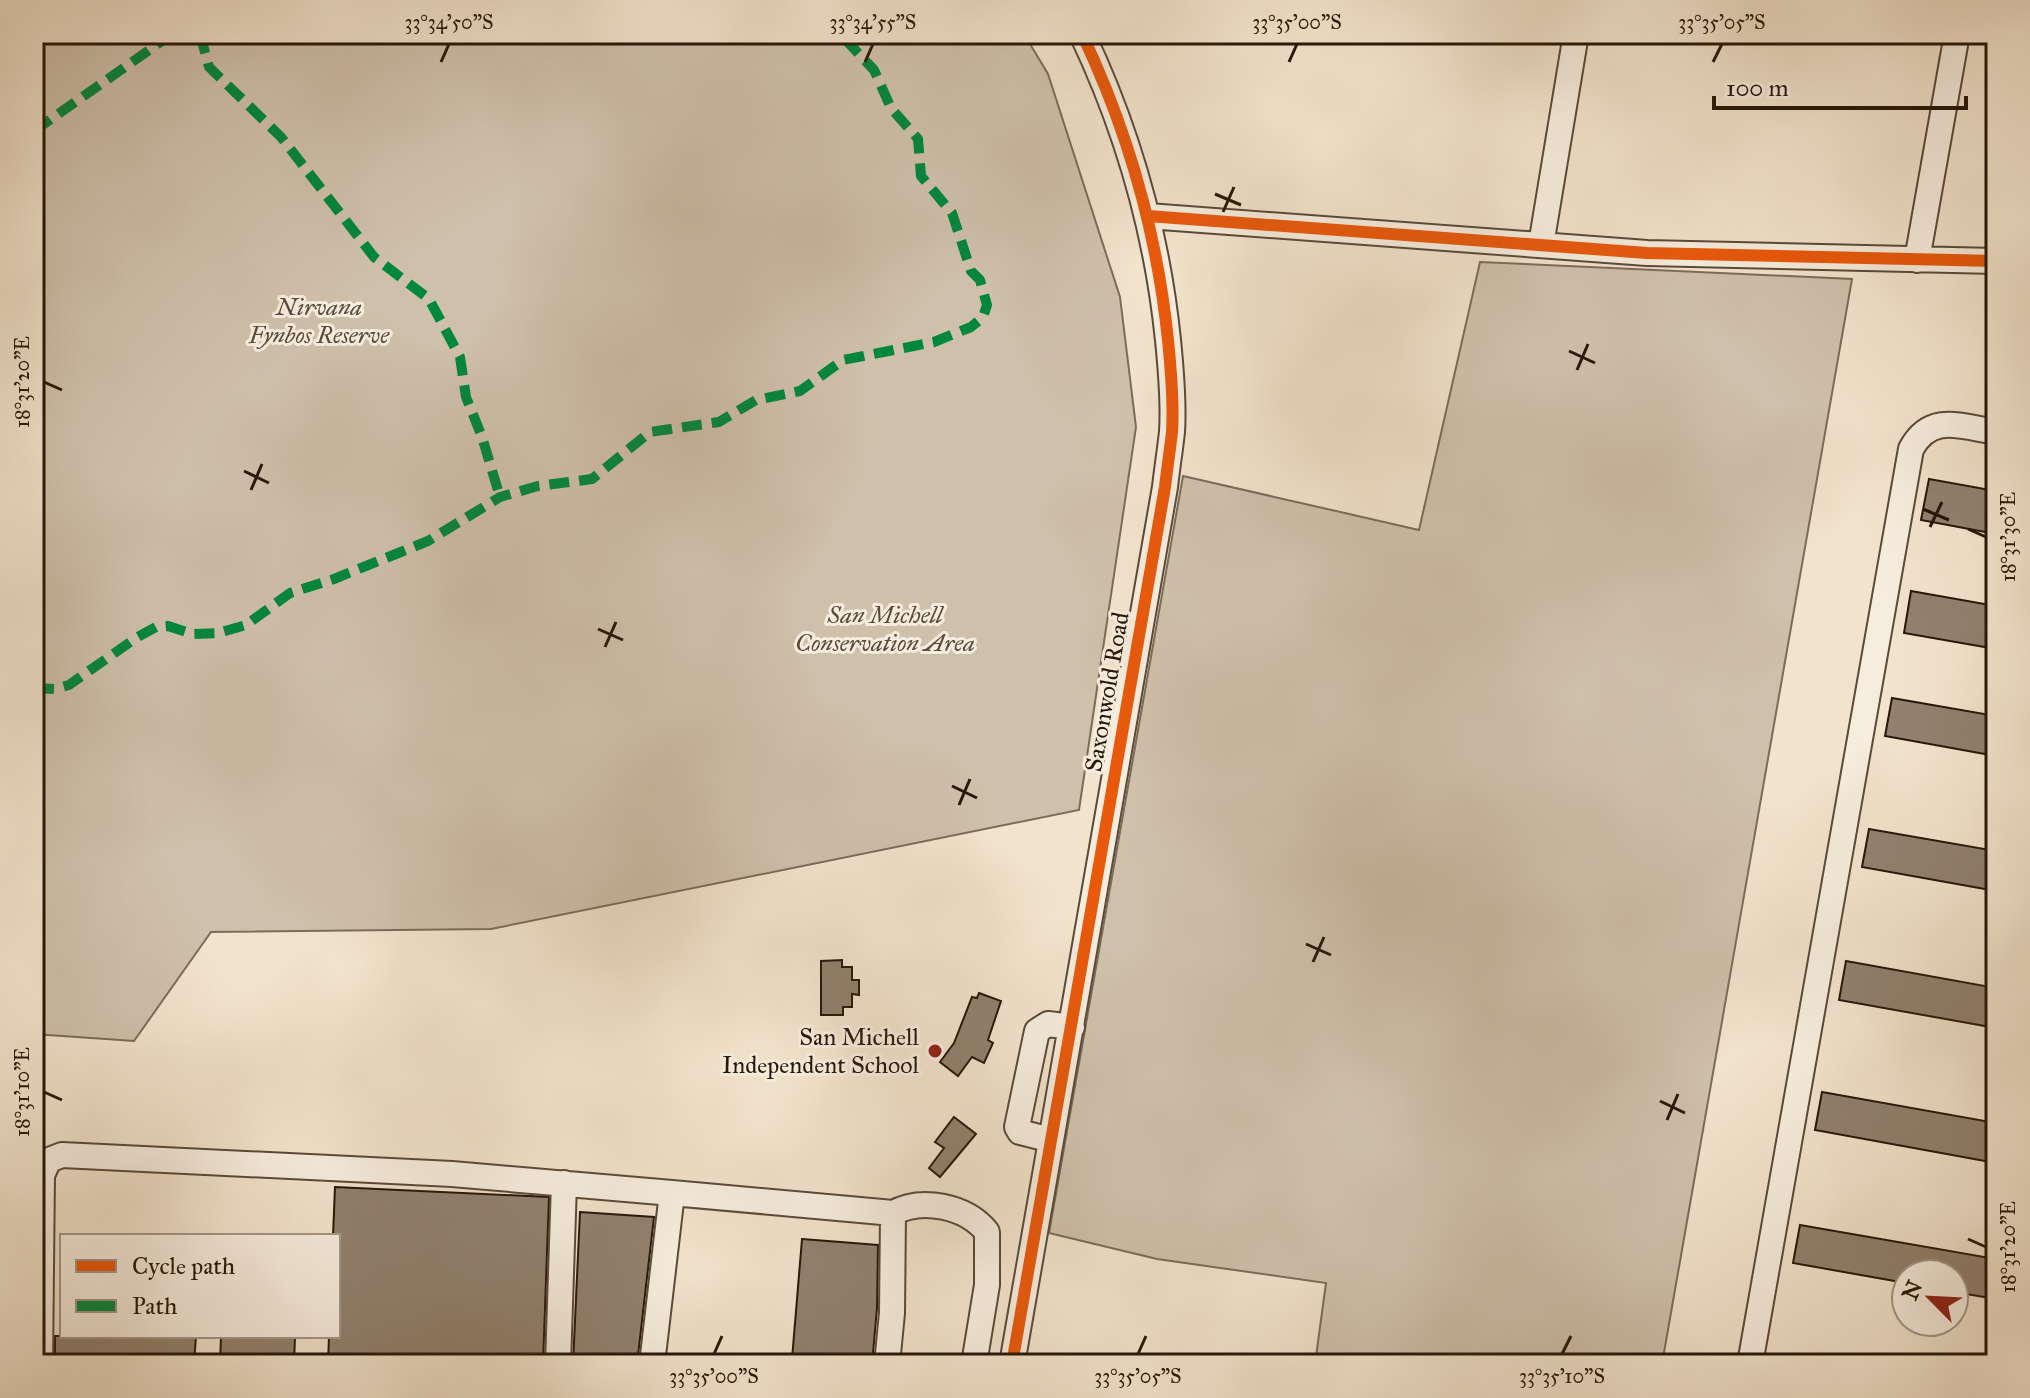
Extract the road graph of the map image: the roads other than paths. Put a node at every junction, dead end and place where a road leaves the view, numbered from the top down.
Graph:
1 (1082, 34) edge
2 (1576, 34) edge
3 (1957, 34) edge
4 (1148, 216) junction
5 (1541, 245) junction
6 (1917, 260) junction
7 (1996, 261) edge
8 (1996, 432) edge
9 (1072, 1027) junction
10 (1051, 1140) junction
11 (564, 1183) junction
12 (672, 1193) junction
13 (893, 1213) junction
14 (40, 1364) edge
15 (558, 1364) edge
16 (652, 1364) edge
17 (887, 1364) edge
18 (974, 1364) edge
19 (1012, 1364) edge
20 (1750, 1364) edge

1 - 4 street, Saxonwold Road
2 - 5 street
3 - 6 street
4 - 5 street
4 - 9 street, Saxonwold Road
5 - 6 street
6 - 7 street
8 - 20 street
9 - 10 street, Saxonwold Road
9 - 10 street
10 - 19 street, Saxonwold Road
11 - 12 street
11 - 14 street
11 - 15 street
12 - 13 street
12 - 16 street
13 - 17 street
13 - 18 street

